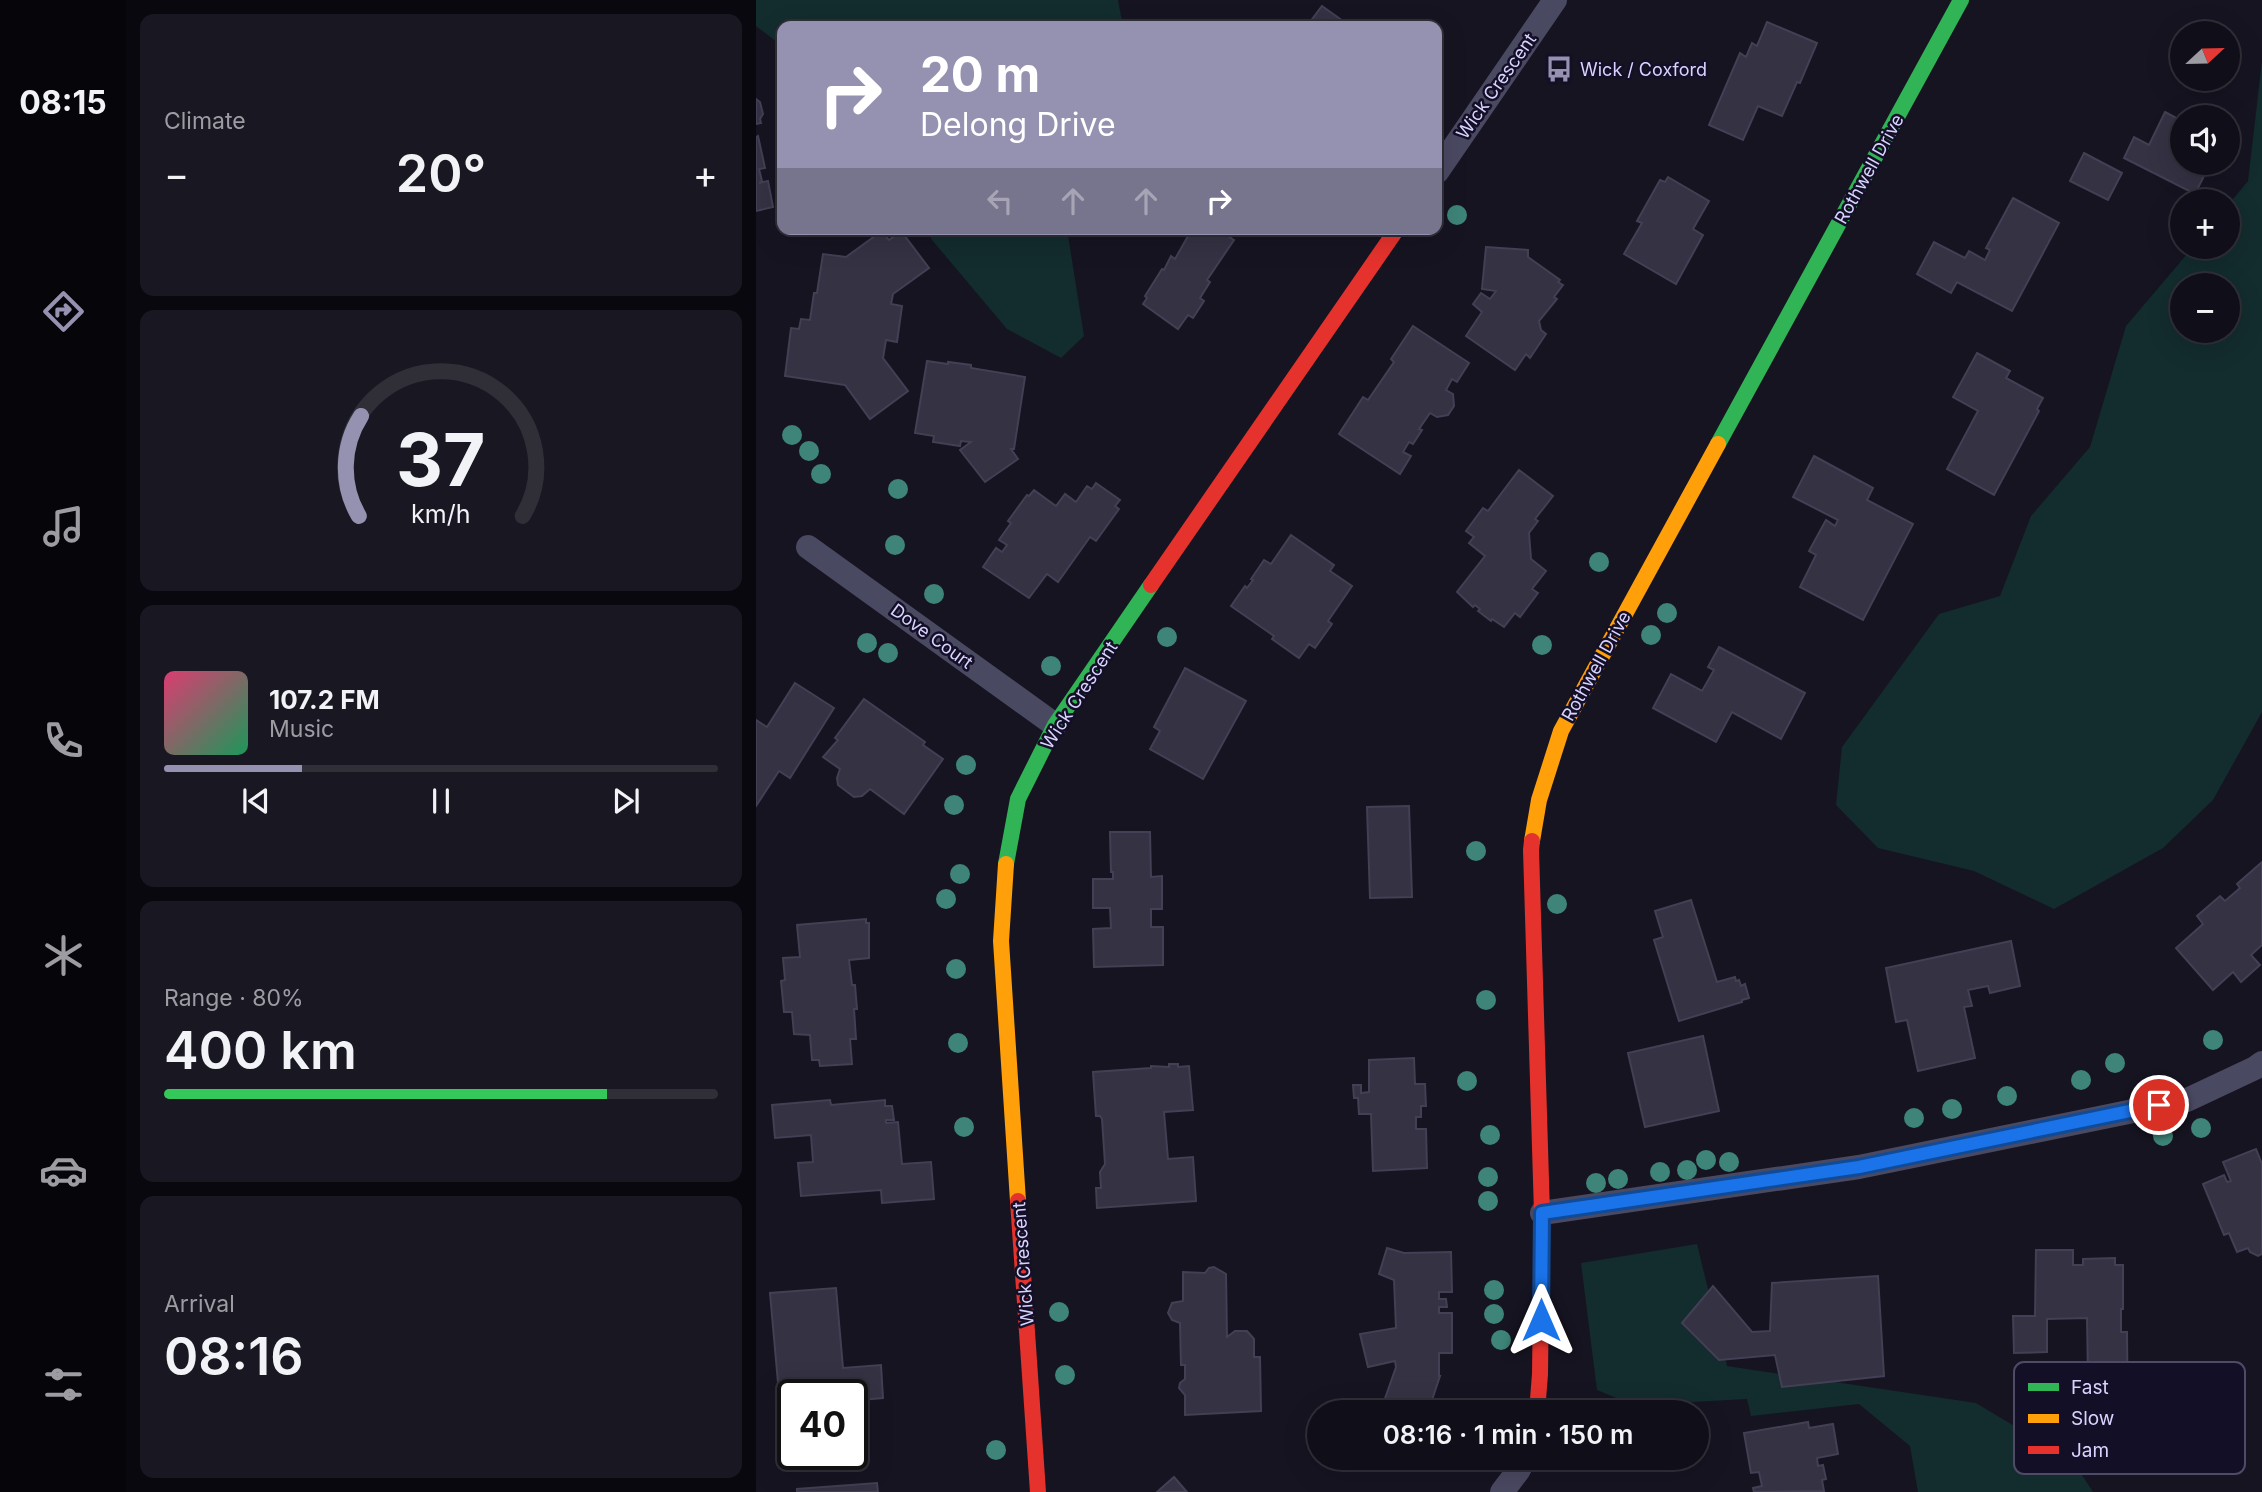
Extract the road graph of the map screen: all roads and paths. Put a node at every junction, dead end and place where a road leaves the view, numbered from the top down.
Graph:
1 (1554, 0) edge
2 (1961, 0) edge
3 (1442, 165) edge
4 (1393, 235) edge
5 (808, 547) dead end
6 (1055, 725) junction
7 (2262, 1063) edge
8 (1542, 1213) junction
9 (1538, 1400) edge
10 (1519, 1470) edge
11 (1038, 1492) edge
12 (1502, 1492) edge

1 - 3 street, Wick Crescent
2 - 8 street, Rothwell Drive
4 - 6 street, Wick Crescent
5 - 6 street, Dove Court
6 - 11 street, Wick Crescent
7 - 8 street
8 - 9 street, Rothwell Drive
10 - 12 street

